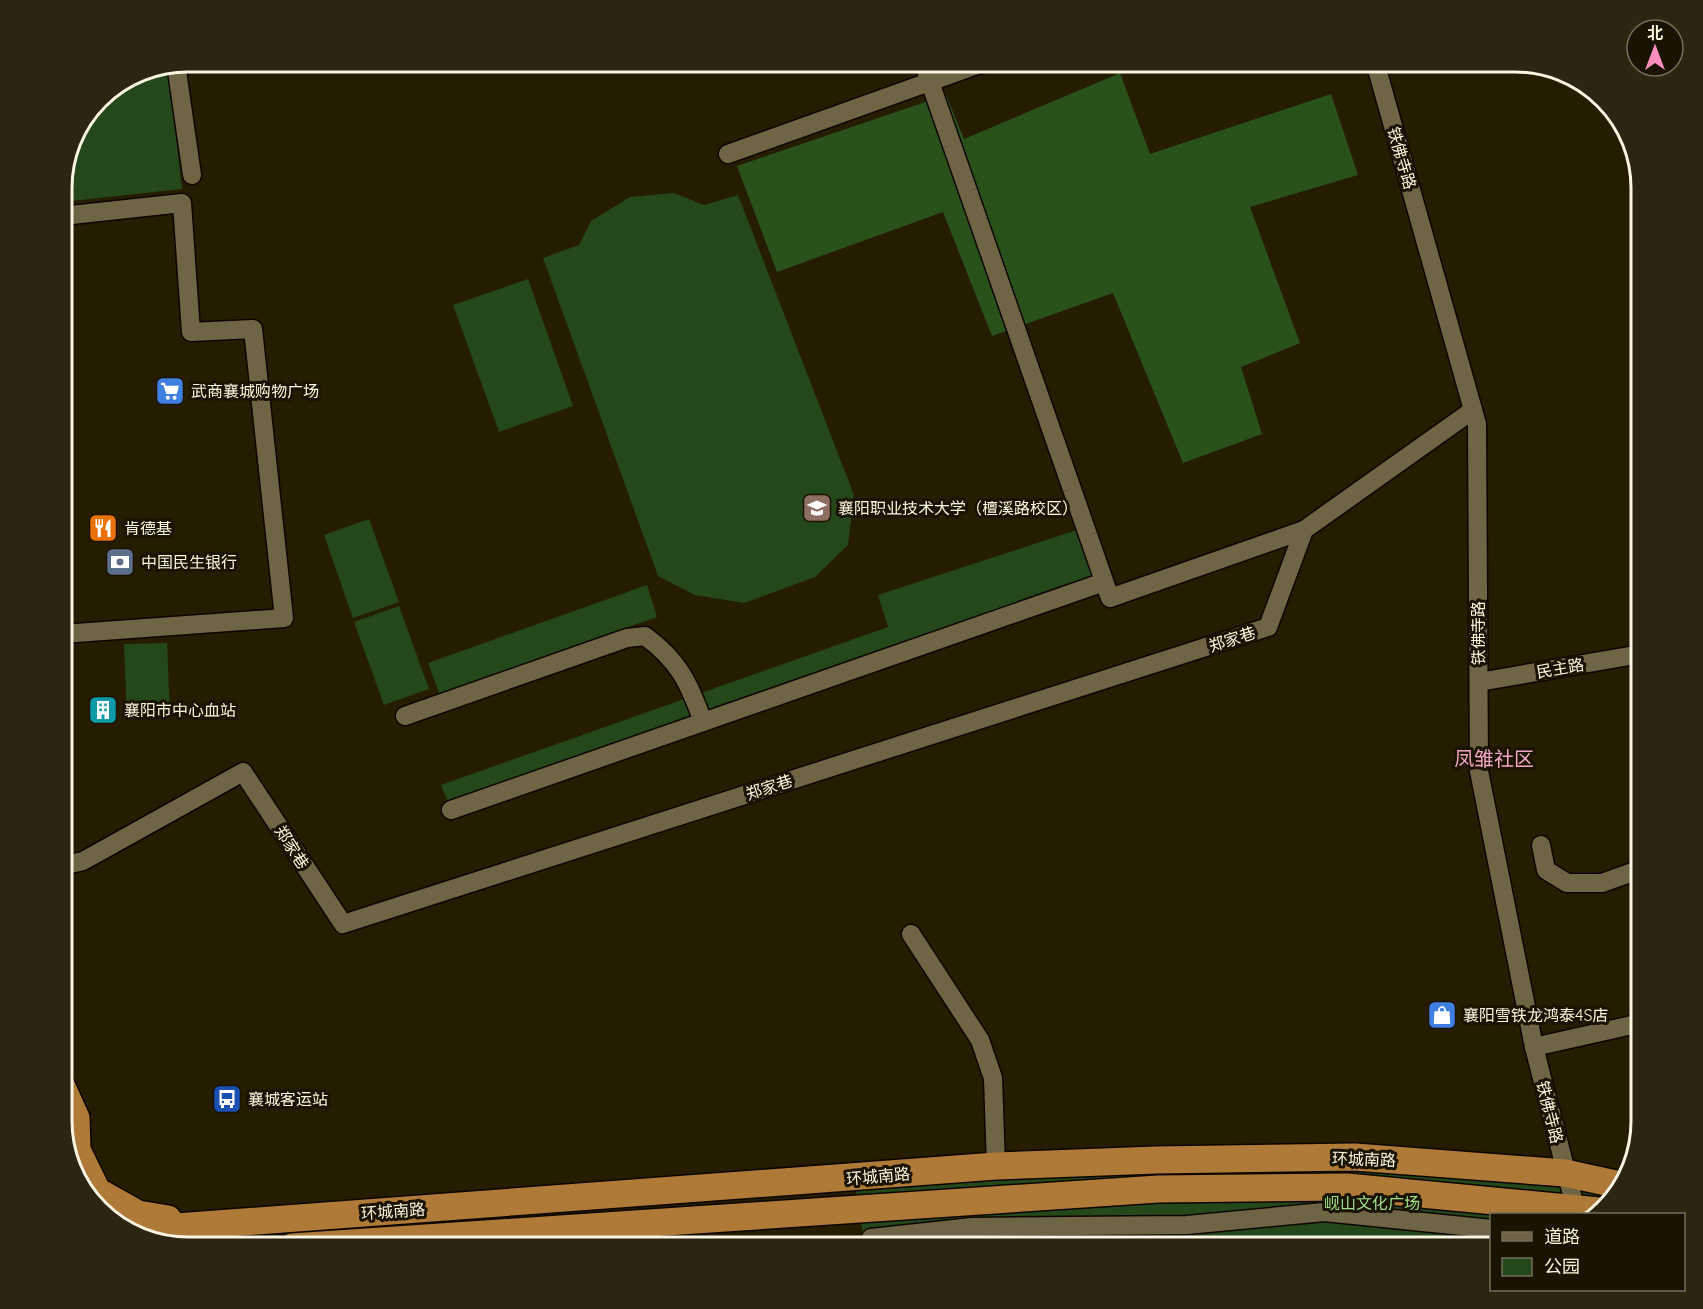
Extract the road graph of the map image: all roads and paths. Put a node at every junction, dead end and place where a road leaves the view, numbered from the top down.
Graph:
1 (927, 72) edge
2 (956, 72) edge
3 (1378, 72) edge
4 (177, 73) edge
5 (930, 81) junction
6 (728, 154) dead end
7 (192, 175) dead end
8 (72, 215) edge
9 (1473, 410) junction
10 (1304, 530) junction
11 (1104, 582) junction
12 (72, 633) edge
13 (1631, 656) edge
14 (1479, 682) junction
15 (405, 716) dead end
16 (703, 722) junction
17 (452, 810) dead end
18 (1541, 845) dead end
19 (72, 864) edge
20 (1631, 873) edge
21 (911, 934) dead end
22 (1631, 1025) edge
23 (1534, 1047) junction
24 (72, 1109) edge
25 (996, 1166) junction
26 (1565, 1173) junction
27 (1612, 1183) edge
28 (870, 1208) junction
29 (1584, 1211) edge
30 (205, 1225) junction
31 (147, 1229) edge
32 (1490, 1229) edge
33 (504, 1237) edge
34 (871, 1237) edge
35 (909, 1237) edge

1 - 5 street
2 - 5 street
3 - 9 street, 铁佛寺路
4 - 7 street
5 - 6 street
5 - 11 street
8 - 12 street
9 - 10 street
9 - 14 street, 铁佛寺路
10 - 11 street
10 - 19 street, 郑家巷
11 - 16 street
13 - 14 street, 民主路
14 - 23 street, 铁佛寺路
15 - 16 street
16 - 17 street
18 - 20 street
21 - 25 street
22 - 23 street
23 - 26 street, 铁佛寺路
24 - 30 highway
25 - 26 highway, 环城南路
25 - 30 highway, 环城南路
26 - 27 highway, 环城南路
26 - 29 street, 铁佛寺路
28 - 29 highway, 环城南路
28 - 33 highway, 环城南路
28 - 34 street
30 - 31 highway, 环城南路
32 - 35 street

